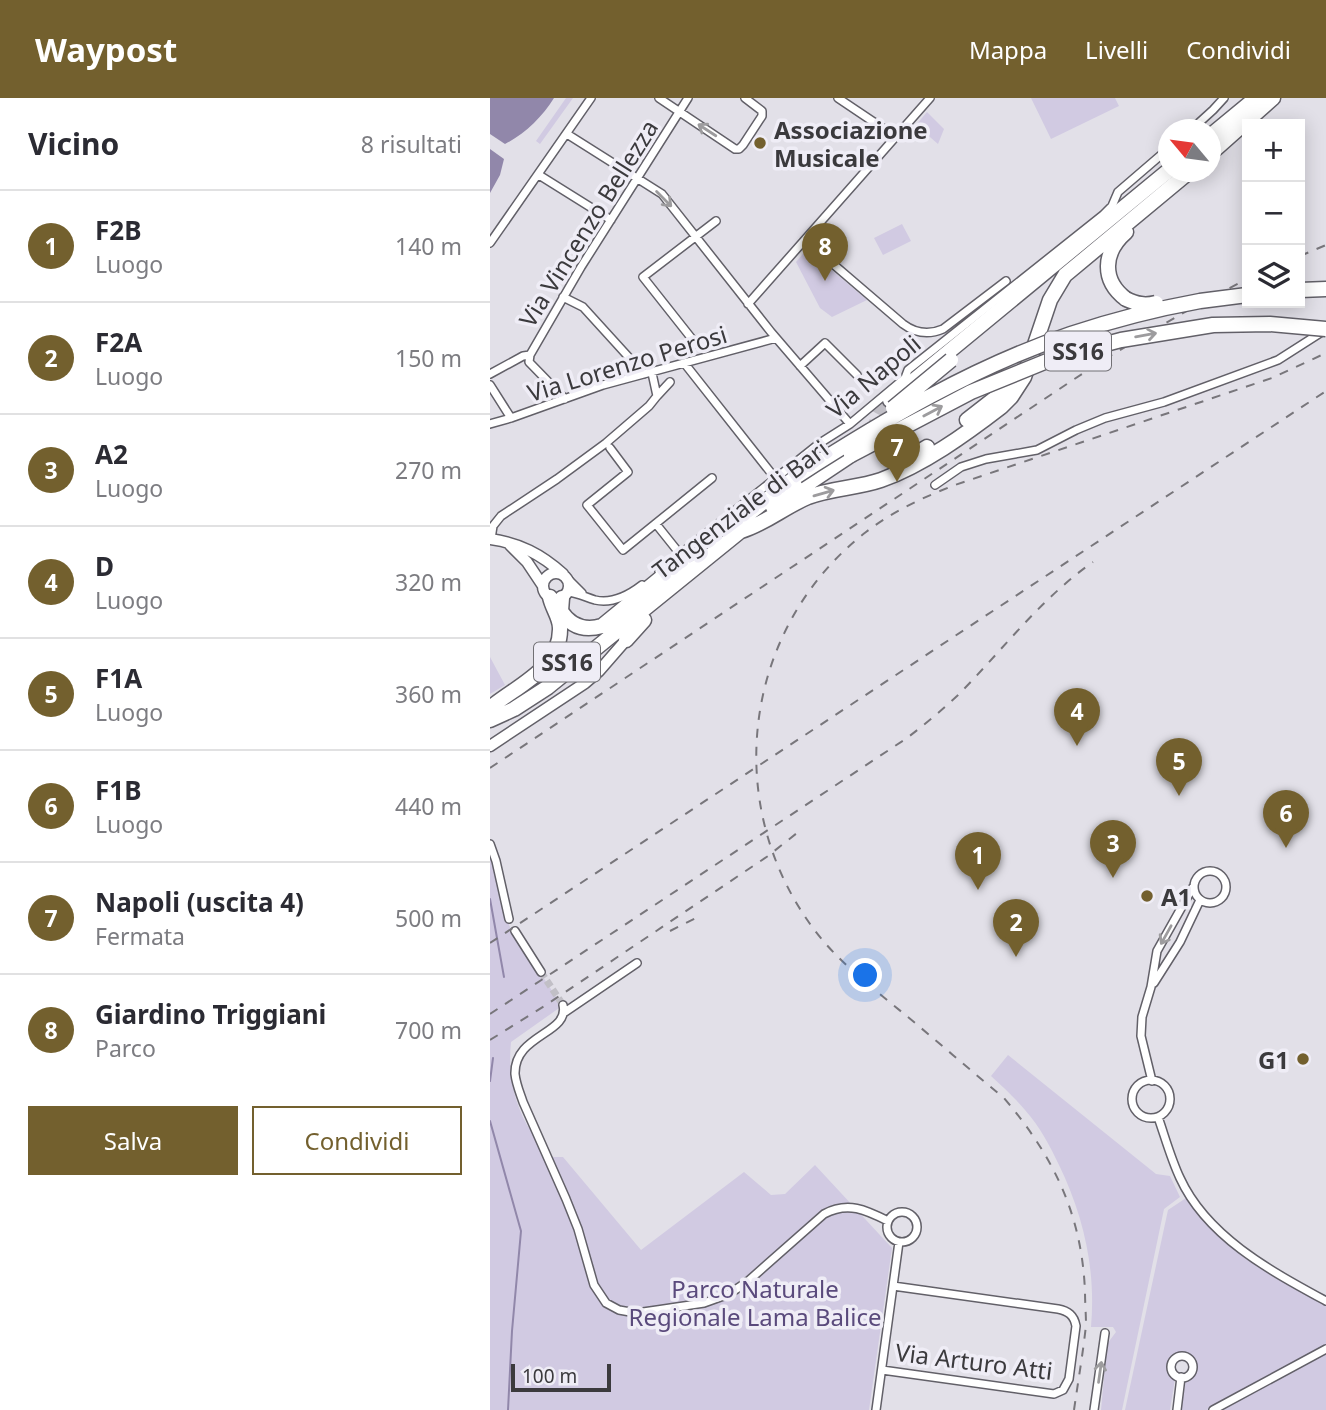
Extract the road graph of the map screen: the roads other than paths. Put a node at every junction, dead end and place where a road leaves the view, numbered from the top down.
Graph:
1 (592, 98) edge
2 (659, 98) edge
3 (688, 98) edge
4 (745, 98) edge
5 (838, 98) edge
6 (918, 98) edge
7 (1224, 98) edge
8 (1258, 98) edge
9 (1275, 98) edge
10 (927, 101) edge
11 (679, 112) junction
12 (1203, 119) edge
13 (1257, 119) edge
14 (1221, 127) edge
15 (567, 134) junction
16 (1221, 134) edge
17 (1242, 134) edge
18 (896, 137) junction
19 (1221, 145) edge
20 (1221, 153) edge
21 (1158, 158) edge
22 (539, 175) junction
23 (637, 179) junction
24 (1158, 179) edge
25 (1167, 182) edge
26 (1177, 182) edge
27 (1188, 182) edge
28 (611, 220) junction
29 (716, 220) dead end
30 (695, 236) junction
31 (805, 240) junction
32 (490, 243) edge
33 (1006, 281) dead end
34 (1326, 289) edge
35 (1305, 290) edge
36 (1242, 296) edge
37 (563, 297) junction
38 (1201, 301) junction
39 (748, 304) junction
40 (1326, 329) edge
41 (776, 338) junction
42 (696, 344) dead end
43 (1083, 350) junction
44 (530, 355) junction
45 (685, 364) junction
46 (800, 366) junction
47 (648, 373) junction
48 (490, 374) edge
49 (857, 375) dead end
50 (670, 382) dead end
51 (490, 385) edge
52 (657, 396) junction
53 (565, 399) junction
54 (890, 400) tunnel mouth
55 (511, 418) junction
56 (490, 424) edge
57 (850, 424) junction
58 (610, 448) dead end
59 (884, 449) dead end
60 (797, 476) junction
61 (712, 478) dead end
62 (775, 478) junction
63 (935, 485) dead end
64 (656, 524) junction
65 (741, 531) junction
66 (491, 539) edge
67 (508, 543) junction
68 (682, 559) junction
69 (705, 559) junction
70 (566, 577) junction
71 (556, 593) junction
72 (585, 596) junction
73 (626, 640) joint
74 (490, 709) edge
75 (490, 720) edge
76 (490, 746) edge
77 (490, 844) edge
78 (1194, 887) junction
79 (1200, 900) junction
80 (509, 919) dead end
81 (515, 931) dead end
82 (637, 963) dead end
83 (541, 972) tunnel mouth
84 (1151, 987) junction
85 (1152, 1081) junction
86 (1158, 1117) junction
87 (888, 1222) junction
88 (899, 1242) junction
89 (893, 1286) junction
90 (1326, 1301) edge
91 (1105, 1333) dead end
92 (1326, 1349) edge
93 (882, 1370) junction
94 (1181, 1377) dead end
95 (876, 1410) edge
96 (1094, 1410) edge
97 (1177, 1410) edge
98 (1213, 1410) edge

1 - 15 street
2 - 11 street
3 - 11 street, Via Vincenzo Bellezza
4 -> 11 street
5 - 18 street
6 - 10 street
7 - 12 street
8 - 14 highway
8 - 16 highway
9 - 13 highway
9 - 19 highway
10 - 18 street
11 - 23 street, Via Vincenzo Bellezza
15 - 22 street
15 - 23 street
17 - 20 highway
18 - 31 street
21 - 57 street, Via Napoli
22 - 28 street
22 - 32 street
23 - 28 street, Via Vincenzo Bellezza
23 -> 30 street
24 - 54 highway
25 - 60 highway, bridge
65 -> 26 highway
27 - 38 highway, bridge
28 - 37 street, Via Vincenzo Bellezza
29 - 30 street
30 - 39 street
30 - 42 street
31 - 33 street
31 - 39 street
34 - 35 highway
36 - 38 highway, Tangenziale di Bari / SS16, bridge
37 - 44 street, Via Vincenzo Bellezza
37 - 47 street
38 - 60 highway, Tangenziale di Bari / SS16, bridge
39 - 41 street
43 -> 40 highway, Tangenziale di Bari / SS16, bridge
40 - 63 street
41 - 45 street, Via Lorenzo Perosi
41 - 46 street
43 - 59 highway, bridge
65 -> 43 highway, Tangenziale di Bari / SS16, bridge
44 - 48 street
44 - 53 street, Via Vincenzo Bellezza
45 - 47 street, Via Lorenzo Perosi
45 - 62 street
46 - 49 street
46 - 57 street
47 - 52 street
47 - 53 street, Via Lorenzo Perosi
50 - 52 street
51 - 55 street
52 - 66 street
53 - 55 street, Via Lorenzo Perosi
55 - 56 street, Via Lorenzo Perosi
57 - 62 street, Via Napoli
58 - 64 street
60 - 68 highway, Tangenziale di Bari / SS16
61 - 64 street
62 - 68 street, Via Napoli
64 - 68 street
65 - 69 highway, Tangenziale di Bari / SS16
66 - 67 street
67 - 70 street
67 - 71 street
68 - 71 highway
68 - 72 street, Via Napoli
68 - 74 highway, Tangenziale di Bari / SS16
69 - 73 highway
69 - 75 highway, Tangenziale di Bari / SS16
70 - 71 street
70 - 71 street
70 - 72 street
71 - 72 street, Via Napoli
71 - 74 highway
73 - 76 street
77 - 80 street
78 - 79 street
78 - 79 street
78 -> 84 street
79 - 84 street
81 - 83 street
82 - 87 street
84 - 85 street
85 - 86 street
85 - 86 street
86 - 90 street
87 - 88 street
87 - 88 street
88 - 89 street
89 - 93 street
89 - 93 street, Via Arturo Atti
96 -> 91 street
92 - 98 street
93 - 95 street
94 - 97 street

